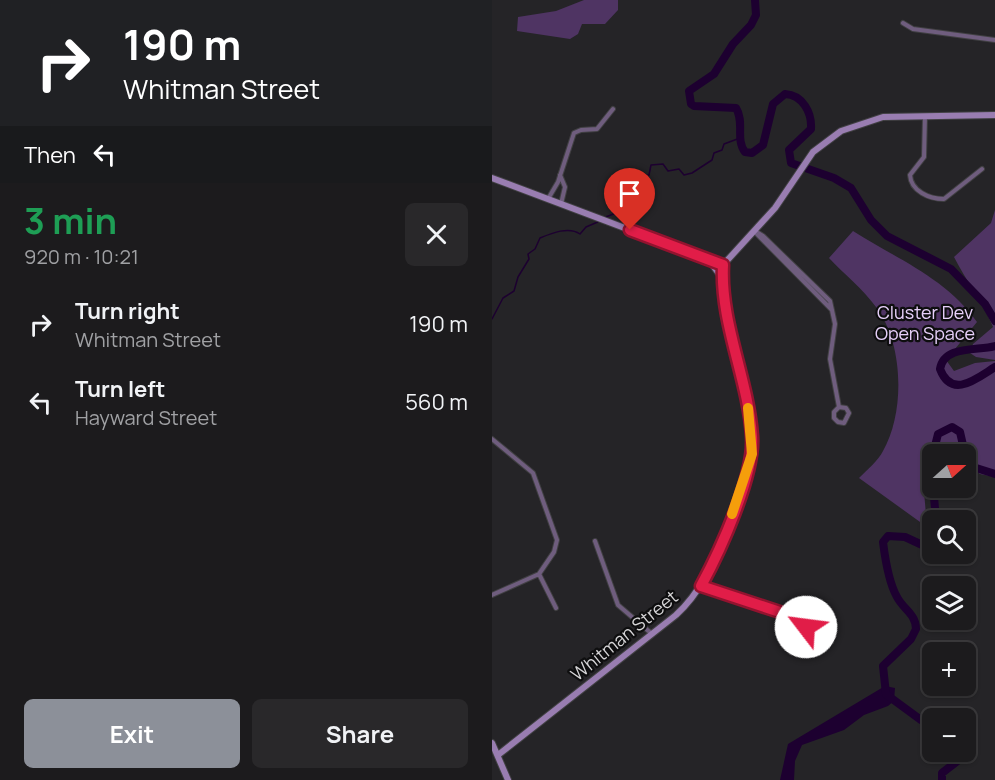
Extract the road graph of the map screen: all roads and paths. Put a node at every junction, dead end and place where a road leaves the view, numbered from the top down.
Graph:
1 (903, 23) dead end
2 (995, 40) edge
3 (613, 109) dead end
4 (995, 115) edge
5 (925, 116) junction
6 (982, 169) dead end
7 (560, 174) junction
8 (492, 178) edge
9 (548, 199) junction
10 (561, 204) junction
11 (754, 231) junction
12 (709, 260) junction
13 (723, 265) junction
14 (723, 279) junction
15 (839, 407) junction
16 (492, 439) edge
17 (595, 541) dead end
18 (539, 574) junction
19 (701, 586) junction
20 (492, 595) edge
21 (556, 608) dead end
22 (792, 616) junction
23 (652, 634) junction
24 (492, 743) edge
25 (498, 755) junction
26 (508, 780) edge

1 - 2 street
3 - 7 street
4 - 5 street
5 - 6 street
5 - 11 street
7 - 9 street
7 - 10 street
8 - 9 street
9 - 10 street
10 - 12 street
11 - 13 street
11 - 15 street
12 - 13 street
12 - 14 street
13 - 14 street, Whitman Street
14 - 19 street, Whitman Street
15 - 15 street
16 - 18 street
17 - 23 street
18 - 20 street
18 - 21 street
19 - 22 street
19 - 23 street, Whitman Street
22 - 22 street
23 - 25 street, Whitman Street
24 - 25 street
25 - 26 street

